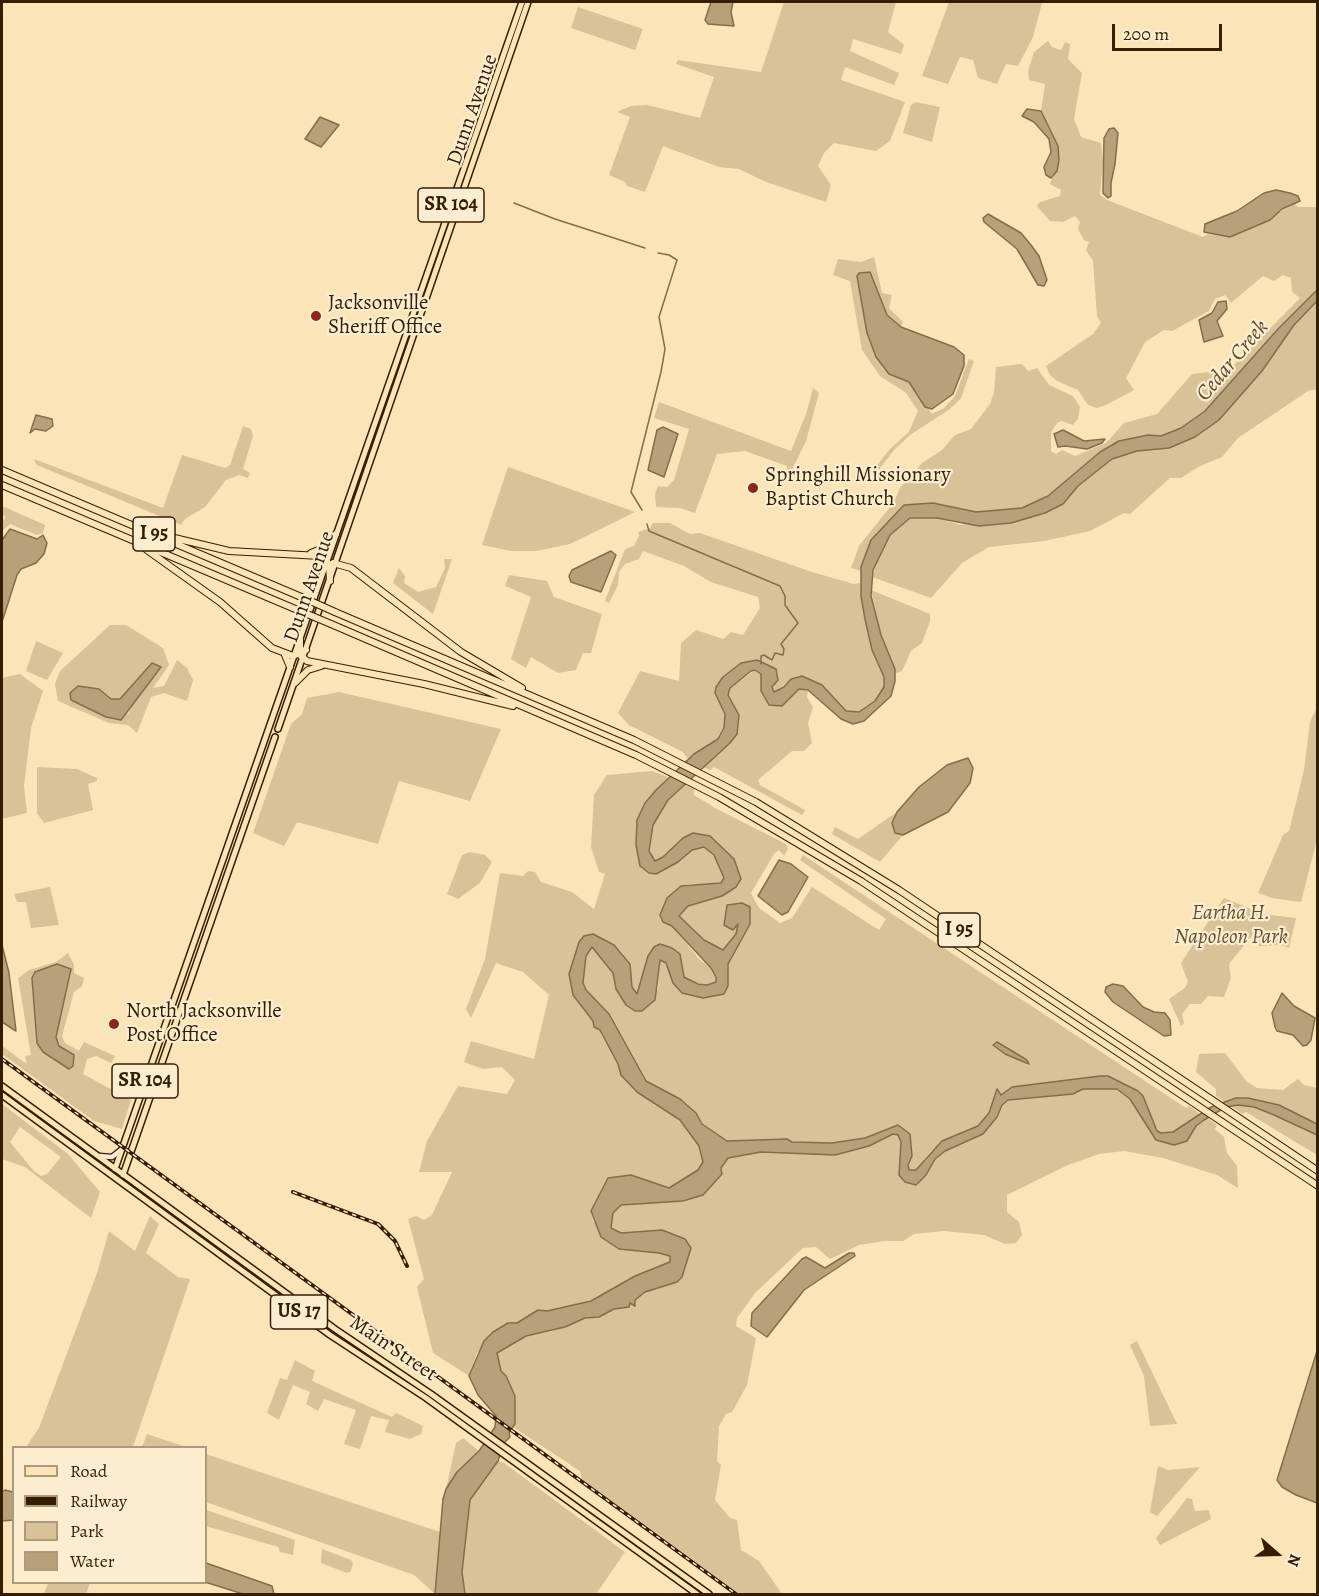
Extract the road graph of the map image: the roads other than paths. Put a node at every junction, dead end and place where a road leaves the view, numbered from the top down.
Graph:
1 (522, 2) edge
2 (528, 2) edge
3 (511, 43) junction
4 (2, 470) edge
5 (2, 485) edge
6 (142, 529) junction
7 (336, 534) junction
8 (134, 542) junction
9 (308, 554) junction
10 (329, 564) junction
11 (330, 581) joint
12 (300, 637) joint
13 (306, 650) joint
14 (285, 655) junction
15 (299, 657) junction
16 (326, 664) junction
17 (290, 667) junction
18 (295, 683) junction
19 (543, 700) junction
20 (542, 715) junction
21 (278, 729) joint
22 (275, 737) joint
23 (2, 1086) edge
24 (2, 1095) edge
25 (121, 1150) junction
26 (94, 1154) junction
27 (115, 1169) junction
28 (1317, 1170) edge
29 (123, 1175) junction
30 (112, 1176) junction
31 (121, 1182) junction
32 (1317, 1186) edge
33 (688, 1579) junction
34 (695, 1593) edge
35 (708, 1594) edge

1 - 3 main road, Dunn Avenue / SR 104
2 - 3 main road, Dunn Avenue / SR 104
3 - 7 main road, Dunn Avenue / SR 104
3 - 10 main road, Dunn Avenue / SR 104
4 - 6 highway, I 95
5 - 8 highway, I 95
6 - 9 highway
6 - 19 highway, I 95, bridge
7 - 9 highway
7 - 10 main road, Dunn Avenue / SR 104
8 - 14 highway
8 - 20 highway, I 95, bridge
9 - 10 highway
10 - 11 highway
10 - 12 main road, Dunn Avenue / SR 104
10 - 19 highway
11 - 13 main road, Dunn Avenue
12 - 15 highway
13 - 15 highway
14 - 15 highway
14 - 17 highway
15 - 16 highway
15 - 17 main road, Dunn Avenue / SR 104
15 - 18 main road, Dunn Avenue / SR 104
16 - 18 highway
16 - 20 highway
17 - 25 main road, Dunn Avenue / SR 104
18 - 21 main road, Dunn Avenue / SR 104
19 - 28 highway, I 95
20 - 32 highway, I 95
21 - 22 main road, Dunn Avenue / SR 104
22 - 29 main road, Dunn Avenue / SR 104
23 - 26 main road, Main Street / US 17
24 - 30 main road, Main Street / US 17
25 - 26 main road
25 - 27 main road, Dunn Avenue / SR 104
26 - 27 main road, Main Street / US 17
27 - 29 main road, Main Street / US 17
27 - 30 main road, Dunn Avenue / SR 104
29 - 31 main road, Dunn Avenue / SR 104
29 - 33 main road, Main Street / US 17
30 - 31 main road, Main Street / US 17
31 - 34 main road, Main Street / US 17
33 - 34 main road
33 - 35 main road, Main Street / US 17
34 - 35 main road

